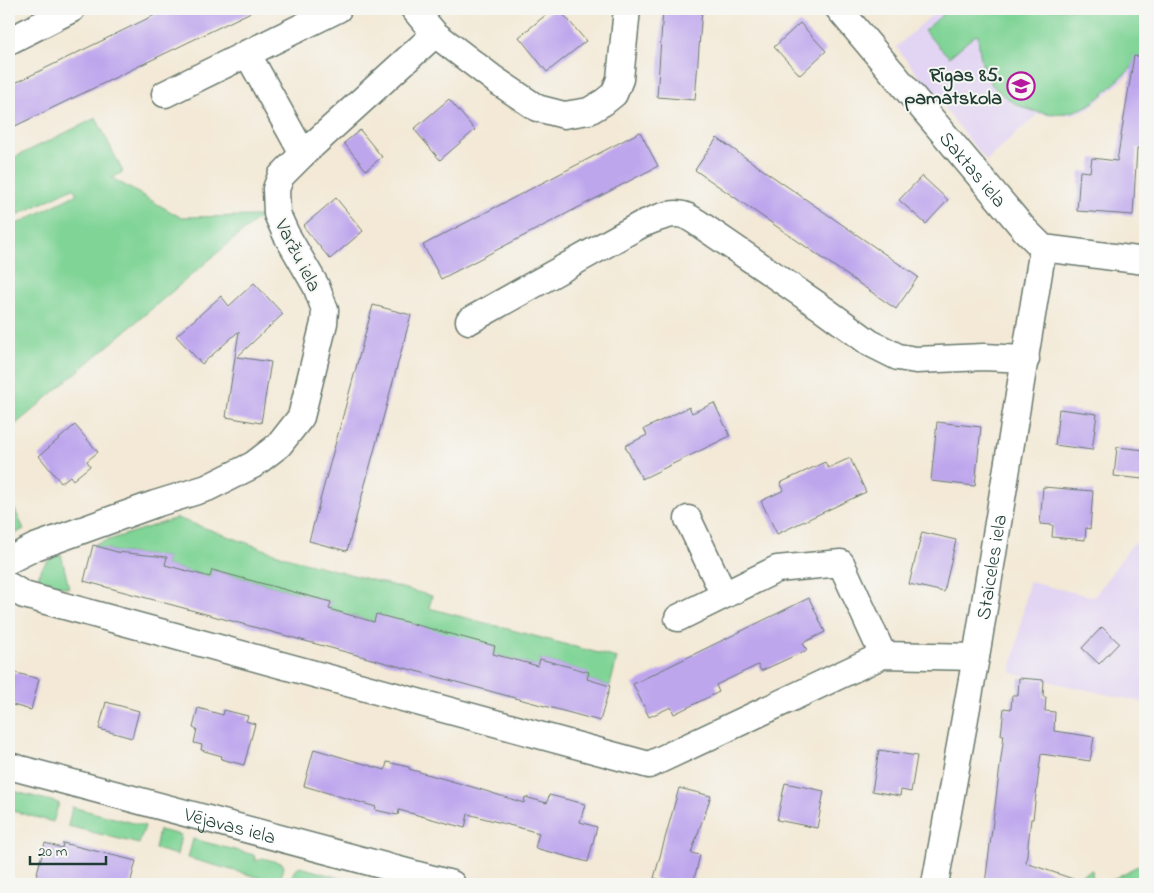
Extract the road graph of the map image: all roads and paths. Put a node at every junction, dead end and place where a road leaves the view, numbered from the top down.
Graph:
1 (72, 9) edge
2 (338, 9) edge
3 (414, 9) edge
4 (627, 9) edge
5 (839, 9) edge
6 (436, 34) junction
7 (9, 41) edge
8 (247, 53) junction
9 (165, 94) dead end
10 (303, 154) junction
11 (1043, 248) junction
12 (1145, 261) edge
13 (469, 321) dead end
14 (1026, 360) junction
15 (688, 518) dead end
16 (9, 560) edge
17 (9, 586) edge
18 (724, 595) junction
19 (678, 618) dead end
20 (882, 655) junction
21 (976, 657) junction
22 (9, 766) edge
23 (452, 884) edge
24 (935, 884) edge

1 - 7 street
2 - 8 street
3 - 6 street
4 - 6 street
5 - 11 street, Saktas iela
6 - 10 street, Varžu iela
8 - 9 street
8 - 10 street
10 - 16 street, Varžu iela
11 - 12 street
11 - 14 street, Staiceles iela
13 - 14 street
14 - 21 street, Staiceles iela
15 - 18 street
17 - 20 street
18 - 19 street
18 - 20 street
20 - 21 street
21 - 24 street, Staiceles iela
22 - 23 street, Vējavas iela

